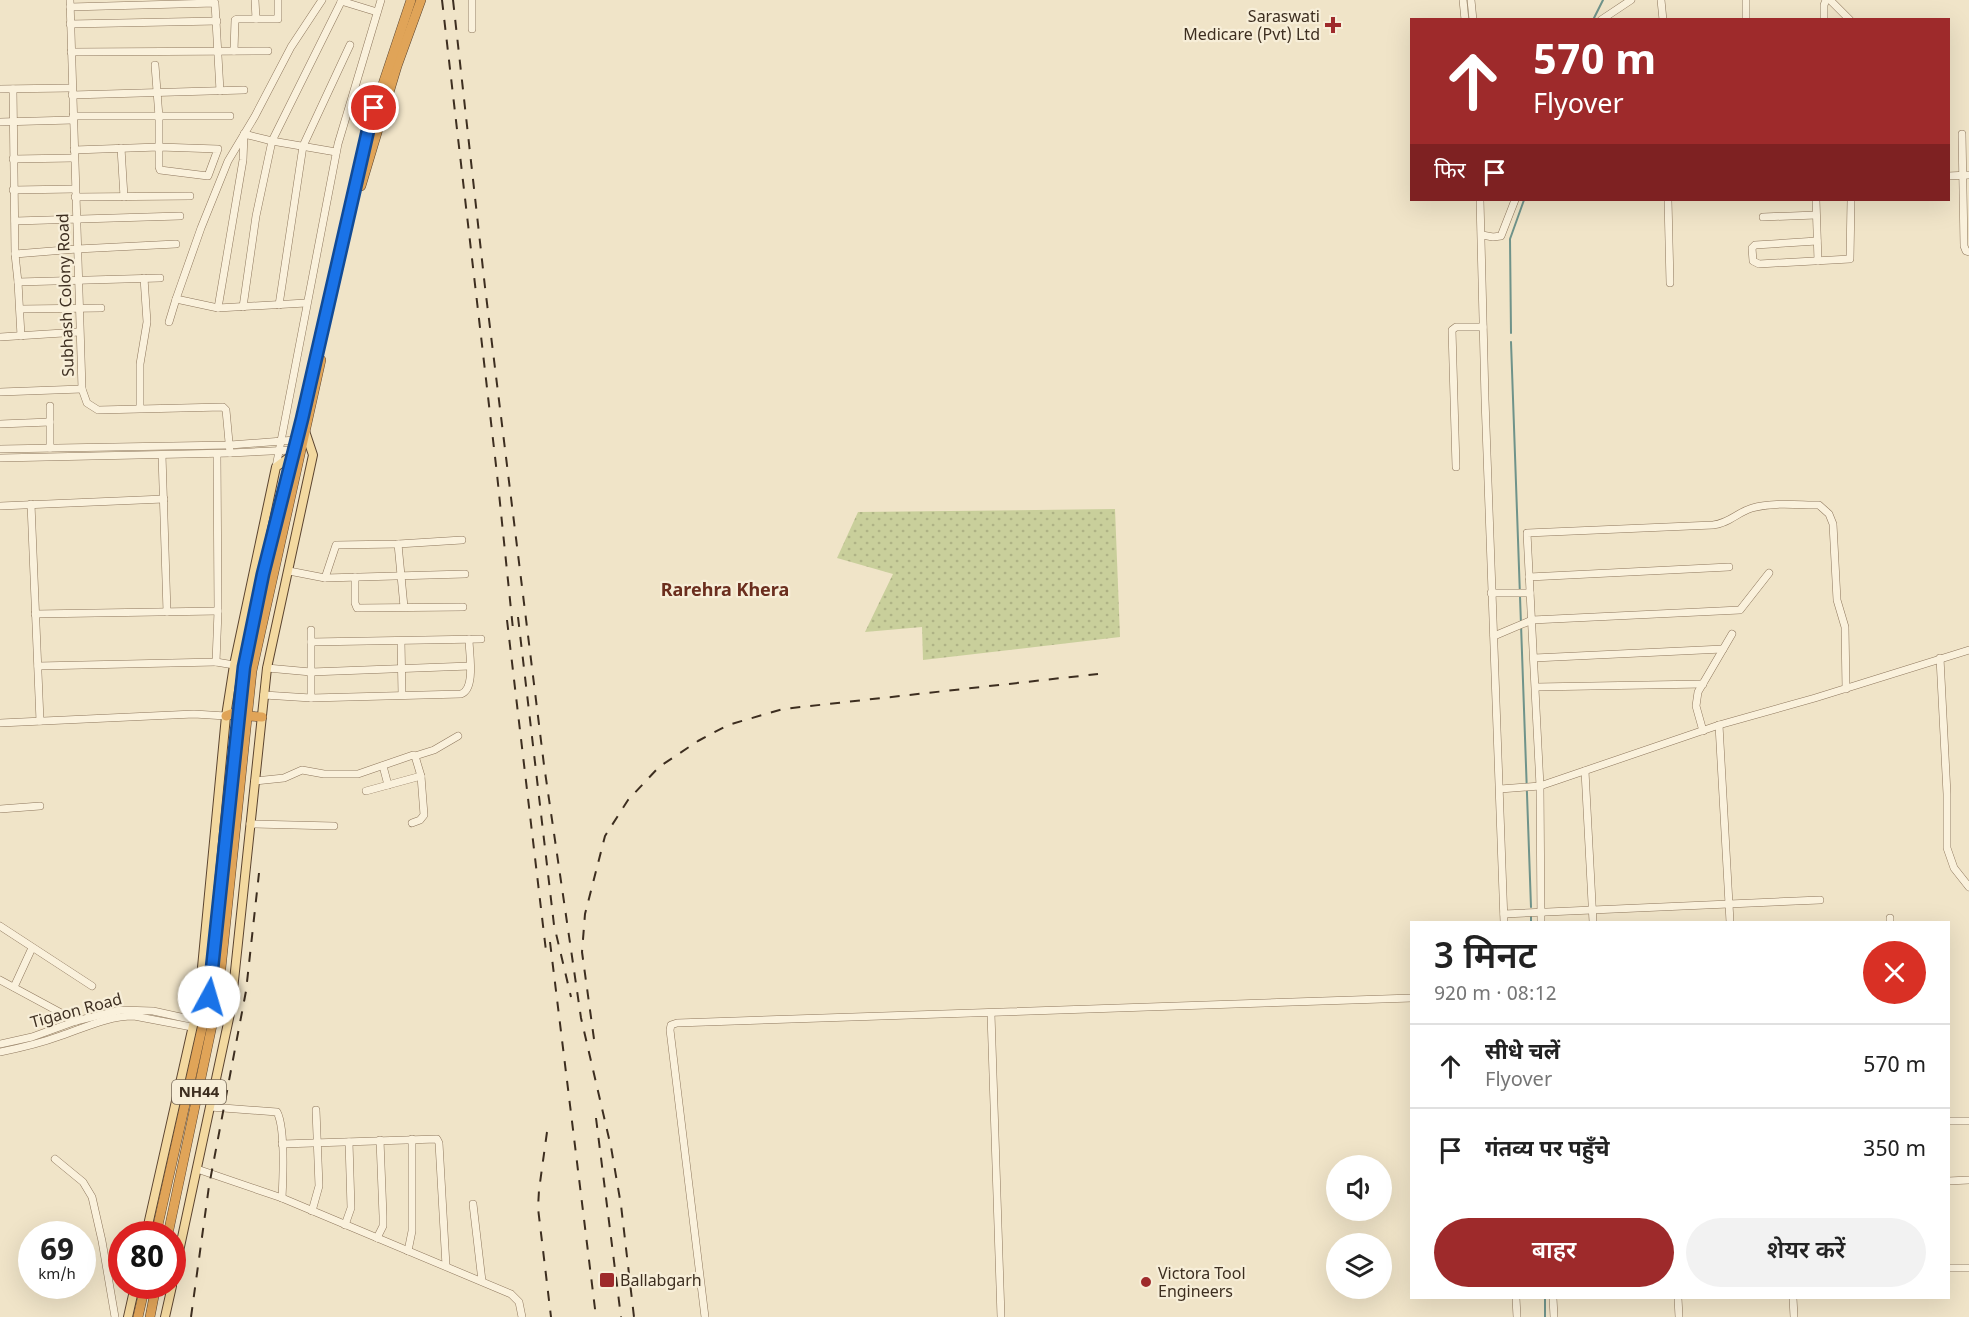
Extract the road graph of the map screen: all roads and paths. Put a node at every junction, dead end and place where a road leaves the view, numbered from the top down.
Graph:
1 (255, 0) edge
2 (278, 0) edge
3 (322, 0) edge
4 (381, 0) edge
5 (411, 0) edge
6 (421, 0) edge
7 (472, 0) edge
8 (1463, 0) edge
9 (1471, 0) edge
10 (1631, 0) edge
11 (1661, 0) edge
12 (1746, 0) edge
13 (1828, 0) edge
14 (342, 1) edge
15 (142, 2) edge
16 (70, 3) edge
17 (377, 12) junction
18 (1465, 18) edge
19 (1473, 18) edge
20 (1604, 18) edge
21 (1663, 18) edge
22 (1746, 18) edge
23 (1824, 18) edge
24 (1848, 18) edge
25 (256, 19) junction
26 (217, 21) junction
27 (70, 24) junction
28 (472, 29) dead end
29 (350, 45) dead end
30 (217, 51) junction
31 (234, 51) junction
32 (268, 51) dead end
33 (71, 52) junction
34 (155, 65) dead end
35 (13, 89) junction
36 (0, 90) edge
37 (244, 90) dead end
38 (72, 91) junction
39 (220, 91) junction
40 (156, 92) junction
41 (230, 116) dead end
42 (159, 117) junction
43 (73, 118) junction
44 (0, 122) edge
45 (13, 122) junction
46 (244, 134) junction
47 (1962, 134) dead end
48 (272, 141) junction
49 (303, 146) junction
50 (159, 147) junction
51 (121, 148) junction
52 (336, 152) junction
53 (74, 154) junction
54 (13, 159) junction
55 (1966, 175) edge
56 (1950, 176) edge
57 (13, 190) junction
58 (75, 193) junction
59 (124, 196) junction
60 (190, 196) dead end
61 (1480, 201) edge
62 (1515, 201) edge
63 (1668, 201) edge
64 (1816, 201) edge
65 (1851, 201) edge
66 (1816, 215) junction
67 (180, 216) dead end
68 (1763, 217) dead end
69 (76, 218) junction
70 (15, 221) junction
71 (1482, 235) junction
72 (1817, 241) junction
73 (176, 244) dead end
74 (77, 249) junction
75 (1969, 252) edge
76 (15, 254) junction
77 (1818, 261) junction
78 (144, 278) junction
79 (160, 278) dead end
80 (78, 280) junction
81 (18, 282) junction
82 (1670, 283) dead end
83 (176, 299) junction
84 (306, 303) junction
85 (279, 305) junction
86 (101, 308) dead end
87 (218, 308) junction
88 (243, 308) junction
89 (20, 309) junction
90 (79, 309) junction
91 (169, 322) dead end
92 (1483, 327) junction
93 (79, 332) junction
94 (21, 336) junction
95 (0, 337) edge
96 (82, 389) junction
97 (0, 392) edge
98 (50, 406) dead end
99 (140, 408) junction
100 (50, 422) junction
101 (0, 424) edge
102 (305, 424) junction
103 (280, 441) junction
104 (230, 445) junction
105 (0, 448) edge
106 (50, 448) junction
107 (293, 449) junction
108 (278, 451) junction
109 (230, 453) junction
110 (217, 454) junction
111 (162, 455) junction
112 (0, 458) edge
113 (276, 467) junction
114 (1456, 467) dead end
115 (164, 499) junction
116 (31, 504) junction
117 (0, 506) edge
118 (462, 540) dead end
119 (398, 544) junction
120 (1729, 567) dead end
121 (289, 572) junction
122 (1769, 573) dead end
123 (465, 574) dead end
124 (401, 576) junction
125 (355, 577) junction
126 (1529, 577) junction
127 (325, 578) junction
128 (1523, 592) junction
129 (1491, 593) junction
130 (463, 606) dead end
131 (404, 607) junction
132 (218, 611) junction
133 (167, 612) junction
134 (35, 614) junction
135 (1525, 623) junction
136 (311, 630) dead end
137 (1732, 634) dead end
138 (1494, 636) junction
139 (469, 639) junction
140 (481, 639) dead end
141 (401, 641) junction
142 (311, 642) junction
143 (243, 648) junction
144 (1723, 650) junction
145 (1969, 650) edge
146 (1534, 658) junction
147 (1940, 658) junction
148 (216, 662) junction
149 (234, 665) junction
150 (38, 666) junction
151 (471, 666) junction
152 (267, 668) junction
153 (401, 669) junction
154 (311, 672) junction
155 (1703, 684) junction
156 (1536, 687) junction
157 (1846, 689) junction
158 (264, 695) junction
159 (402, 695) junction
160 (311, 698) junction
161 (243, 713) junction
162 (226, 716) junction
163 (262, 717) junction
164 (40, 721) junction
165 (0, 723) edge
166 (1719, 725) junction
167 (1703, 731) junction
168 (458, 736) dead end
169 (415, 756) junction
170 (383, 766) junction
171 (1585, 771) junction
172 (421, 776) junction
173 (255, 781) junction
174 (388, 785) junction
175 (1540, 786) junction
176 (1500, 789) junction
177 (366, 791) dead end
178 (40, 806) dead end
179 (0, 809) edge
180 (412, 823) dead end
181 (250, 824) junction
182 (334, 826) dead end
183 (1969, 887) edge
184 (1820, 900) dead end
185 (1729, 903) junction
186 (1593, 909) junction
187 (1541, 913) junction
188 (1504, 914) junction
189 (1504, 921) edge
190 (1541, 921) edge
191 (1593, 921) edge
192 (1730, 921) edge
193 (0, 926) edge
194 (32, 948) junction
195 (0, 980) edge
196 (92, 986) dead end
197 (14, 987) junction
198 (1410, 998) edge
199 (991, 1014) junction
200 (76, 1021) junction
201 (193, 1023) junction
202 (0, 1044) edge
203 (0, 1052) edge
204 (210, 1107) junction
205 (316, 1110) dead end
206 (1950, 1121) edge
207 (1969, 1121) edge
208 (412, 1139) junction
209 (380, 1140) junction
210 (349, 1142) junction
211 (316, 1143) junction
212 (282, 1144) junction
213 (55, 1159) dead end
214 (197, 1169) junction
215 (1969, 1180) edge
216 (1950, 1181) edge
217 (282, 1198) junction
218 (473, 1204) dead end
219 (312, 1211) junction
220 (149, 1221) edge
221 (159, 1221) edge
222 (171, 1221) edge
223 (186, 1221) edge
224 (345, 1225) junction
225 (377, 1238) junction
226 (408, 1251) junction
227 (446, 1266) junction
228 (1950, 1268) edge
229 (1969, 1268) edge
230 (482, 1281) junction
231 (132, 1299) edge
232 (142, 1299) edge
233 (153, 1299) edge
234 (169, 1299) edge
235 (1516, 1299) edge
236 (1553, 1299) edge
237 (1678, 1299) edge
238 (1793, 1299) edge
239 (115, 1317) edge
240 (128, 1317) edge
241 (138, 1317) edge
242 (150, 1317) edge
243 (165, 1317) edge
244 (522, 1317) edge
245 (705, 1317) edge
246 (1001, 1317) edge
247 (1517, 1317) edge
248 (1554, 1317) edge
249 (1679, 1317) edge
250 (1794, 1317) edge

1 - 25 street
2 - 25 street
3 - 46 street
4 - 17 street
5 - 102 highway, NH44
6 - 102 highway, NH44
7 - 28 street
8 - 18 street
9 - 19 street
10 - 20 street
11 - 21 street
12 - 22 street
13 - 23 street
13 - 24 street
14 - 17 street
14 - 48 street
15 - 16 street
15 - 26 street
16 - 27 street, Subhash Colony Road
17 - 52 street
25 - 31 street
26 - 27 street
26 - 30 street
27 - 33 street, Subhash Colony Road
29 - 49 street
30 - 31 street
30 - 33 street
30 - 39 street
31 - 32 street
33 - 38 street, Subhash Colony Road
34 - 40 street
35 - 36 street
35 - 38 street
35 - 45 street
37 - 39 street
38 - 40 street
38 - 43 street, Subhash Colony Road
39 - 40 street
40 - 42 street
41 - 42 street
42 - 43 street
42 - 50 street
43 - 45 street
43 - 53 street, Subhash Colony Road
44 - 45 street
45 - 54 street
46 - 48 street
46 - 83 street
46 - 87 street
47 - 55 street
48 - 49 street
48 - 88 street
49 - 52 street
49 - 85 street
50 - 50 street
50 - 51 street
51 - 53 street
51 - 59 street
52 - 84 street
53 - 54 street
53 - 58 street, Subhash Colony Road
54 - 57 street
55 - 56 street
55 - 75 street
57 - 58 street
57 - 70 street
58 - 59 street
58 - 69 street, Subhash Colony Road
59 - 60 street
61 - 71 street
62 - 71 street
63 - 82 street
64 - 66 street
65 - 77 street
66 - 68 street
66 - 72 street
67 - 69 street
69 - 70 street
69 - 74 street, Subhash Colony Road
70 - 76 street
71 - 92 street
72 - 77 street
72 - 77 street
73 - 74 street
74 - 76 street
74 - 80 street, Subhash Colony Road
76 - 81 street
78 - 79 street
78 - 80 street
78 - 99 street
80 - 81 street
80 - 90 street, Subhash Colony Road
81 - 89 street
83 - 87 street
83 - 91 street
84 - 85 street
84 - 103 street
85 - 88 street
86 - 90 street
87 - 88 street
89 - 90 street
89 - 94 street
90 - 93 street, Subhash Colony Road
92 - 114 street
92 - 129 street
93 - 94 street
93 - 96 street, Subhash Colony Road
94 - 95 street
96 - 97 street
96 - 99 street, Subhash Colony Road
98 - 100 street
99 - 104 street, Subhash Colony Road
100 - 101 street
100 - 106 street
102 - 107 highway, NH44
102 - 121 main road
102 - 161 highway, NH44
103 - 104 street
103 - 107 street
103 - 108 street
104 - 106 street
104 - 109 street, Subhash Colony Road
105 - 106 street
107 - 108 street
107 - 113 main road
107 - 143 highway, NH44
108 - 109 street
108 - 113 street
109 - 110 street
110 - 111 street
110 - 132 street
111 - 112 street
111 - 115 street
113 - 143 main road
115 - 116 street
115 - 133 street
116 - 117 street
116 - 134 street
118 - 119 street
119 - 124 street
119 - 127 street
120 - 126 street
121 - 127 street
121 - 152 main road
122 - 135 street
123 - 124 street
124 - 125 street
124 - 131 street
125 - 127 street
125 - 131 street
126 - 128 street
126 - 157 street
128 - 129 street
128 - 135 street
129 - 138 street
130 - 131 street
132 - 133 street
132 - 148 street
133 - 134 street
134 - 150 street
135 - 138 street
135 - 146 street
136 - 142 street
137 - 144 street
138 - 176 street
139 - 140 street
139 - 141 street
139 - 151 street
141 - 142 street
141 - 153 street
142 - 154 street
143 - 149 main road
143 - 161 highway, NH44
144 - 146 street
144 - 155 street
145 - 147 street
146 - 156 street
147 - 157 street
147 - 183 street
148 - 149 street
148 - 150 street
149 - 162 main road
150 - 164 street
151 - 153 street
151 - 159 street
152 - 154 street
152 - 158 main road
153 - 154 street
153 - 159 street
154 - 160 street
155 - 156 street
155 - 167 street
156 - 175 street
157 - 166 street
158 - 160 street
158 - 163 main road
159 - 160 street
161 - 162 highway
161 - 163 highway
161 - 221 highway, NH44
161 - 222 highway, NH44
162 - 164 street
162 - 201 main road
163 - 173 main road
164 - 165 street
166 - 167 street
166 - 185 street
167 - 171 street
168 - 169 street
169 - 170 street
169 - 172 street
170 - 173 street
170 - 174 street
171 - 175 street
171 - 186 street
172 - 174 street
172 - 180 street
173 - 181 main road
174 - 177 street
175 - 176 street
175 - 187 street
176 - 188 street
178 - 179 street
181 - 182 street
181 - 204 main road
184 - 185 street
185 - 186 street
185 - 192 street
186 - 187 street
186 - 191 street
187 - 188 street
187 - 190 street
188 - 189 street
193 - 194 street
194 - 196 street
194 - 197 street
195 - 197 street
197 - 200 street
198 - 199 street
199 - 245 street
199 - 246 street
200 - 201 street, Tigaon Road
200 - 202 street, Tigaon Road
201 - 203 street, Tigaon Road
201 - 220 main road
204 - 212 street
204 - 214 main road
205 - 211 street
206 - 207 street
208 - 209 street
208 - 226 street
208 - 227 street
209 - 210 street
209 - 225 street
210 - 211 street
210 - 224 street
211 - 212 street
211 - 219 street
212 - 217 street
213 - 239 street
214 - 217 street
214 - 223 main road
215 - 216 street
217 - 219 street
218 - 230 street
219 - 224 street
224 - 225 street
225 - 226 street
226 - 227 street
227 - 230 street
228 - 229 street
230 - 244 street
231 - 240 main road
232 - 241 highway
233 - 242 highway
234 - 243 main road
235 - 247 street
236 - 248 street
237 - 249 street
238 - 250 street

